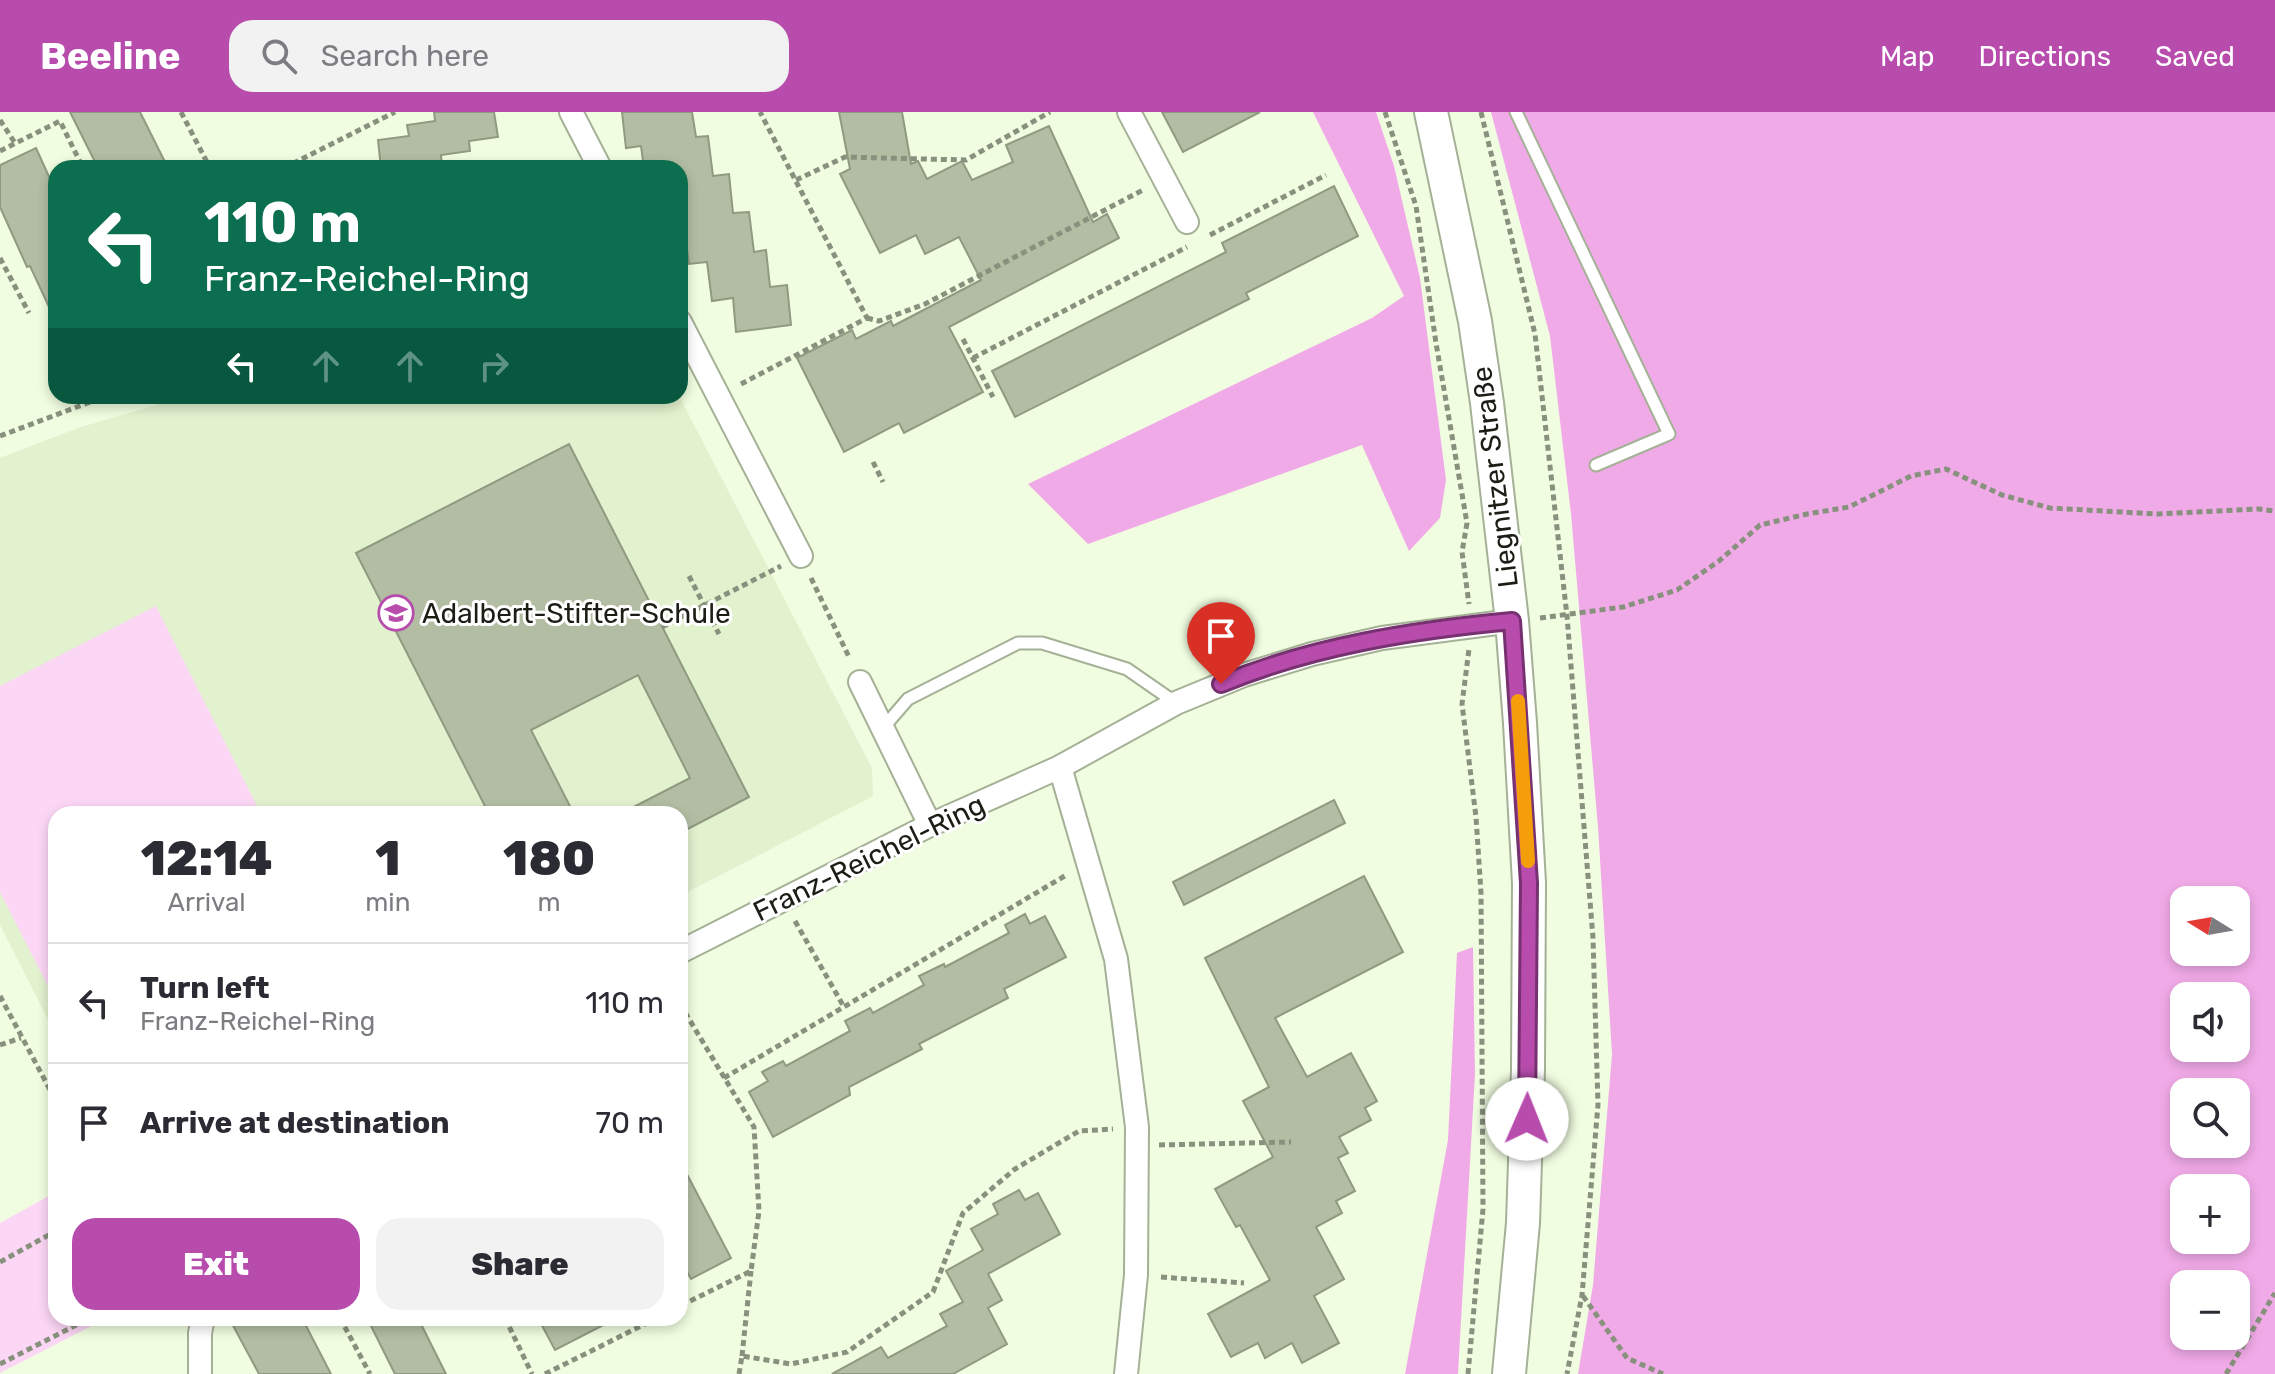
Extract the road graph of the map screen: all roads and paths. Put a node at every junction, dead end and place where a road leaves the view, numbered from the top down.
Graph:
1 (181, 112) edge
2 (395, 112) edge
3 (571, 112) edge
4 (760, 112) edge
5 (1050, 112) edge
6 (1129, 112) edge
7 (1385, 112) edge
8 (1431, 112) edge
9 (1481, 112) edge
10 (1516, 112) edge
11 (0, 120) edge
12 (15, 143) junction
13 (0, 151) edge
14 (79, 160) edge
15 (206, 160) edge
16 (300, 160) edge
17 (596, 160) edge
18 (1326, 175) dead end
19 (1164, 179) junction
20 (796, 180) junction
21 (1187, 222) dead end
22 (0, 258) edge
23 (29, 313) dead end
24 (867, 318) junction
25 (688, 338) edge
26 (963, 339) dead end
27 (973, 358) junction
28 (718, 396) junction
29 (993, 397) dead end
30 (85, 404) edge
31 (0, 436) edge
32 (873, 462) dead end
33 (1596, 465) dead end
34 (883, 482) dead end
35 (2275, 511) edge
36 (801, 556) junction
37 (689, 576) dead end
38 (704, 605) junction
39 (1567, 616) junction
40 (1512, 621) junction
41 (1472, 625) junction
42 (662, 627) dead end
43 (719, 634) dead end
44 (860, 682) joint
45 (1176, 703) junction
46 (883, 728) junction
47 (1060, 767) junction
48 (930, 825) junction
49 (1087, 862) junction
50 (783, 898) junction
51 (688, 948) edge
52 (0, 996) edge
53 (844, 1007) junction
54 (688, 1017) edge
55 (21, 1038) junction
56 (0, 1045) edge
57 (724, 1078) junction
58 (48, 1087) edge
59 (1138, 1136) junction
60 (1291, 1142) dead end
61 (48, 1235) edge
62 (0, 1262) edge
63 (751, 1271) junction
64 (1136, 1275) junction
65 (1244, 1283) dead end
66 (2275, 1293) edge
67 (1582, 1295) junction
68 (688, 1302) edge
69 (74, 1326) edge
70 (201, 1326) edge
71 (344, 1326) edge
72 (509, 1326) edge
73 (641, 1326) edge
74 (742, 1356) junction
75 (0, 1364) edge
76 (200, 1374) edge
77 (370, 1374) edge
78 (532, 1374) edge
79 (545, 1374) edge
80 (739, 1374) edge
81 (1126, 1374) edge
82 (1468, 1374) edge
83 (1509, 1374) edge
84 (1567, 1374) edge
85 (1663, 1374) edge
86 (2226, 1374) edge

1 - 15 path
2 - 16 path
3 - 17 street
4 - 20 path
5 - 20 path
6 - 19 street
7 - 41 path
8 - 40 main road, Liegnitzer Straße
9 - 39 path
10 - 33 lane
11 - 12 path
12 - 13 path
12 - 14 path
18 - 27 path
19 - 21 street
19 - 24 path
20 - 24 path
22 - 23 path
24 - 28 path
25 - 28 street
26 - 27 path
27 - 29 path
28 - 36 street
30 - 31 path
32 - 34 path
35 - 39 path
36 - 38 path
36 - 44 path
37 - 38 path
38 - 42 path
38 - 43 path
39 - 67 path
40 - 41 street, Franz-Reichel-Ring
40 - 83 main road, Liegnitzer Straße
41 - 45 street, Franz-Reichel-Ring
41 - 82 path
44 - 46 street
45 - 46 lane
45 - 47 street, Franz-Reichel-Ring
46 - 48 street
47 - 48 street, Franz-Reichel-Ring
47 - 49 street
48 - 50 street, Franz-Reichel-Ring
49 - 53 path
49 - 59 street
50 - 51 street, Franz-Reichel-Ring
50 - 53 path
52 - 55 path
53 - 57 path
54 - 57 path
55 - 56 path
55 - 58 path
57 - 63 path
59 - 60 path
59 - 64 street
59 - 74 path
61 - 62 path
63 - 68 path
63 - 74 path
64 - 65 path
64 - 81 street
66 - 86 path
67 - 84 path
67 - 85 path
69 - 75 path
70 - 76 street
71 - 77 path
72 - 78 path
73 - 79 path
74 - 80 path

